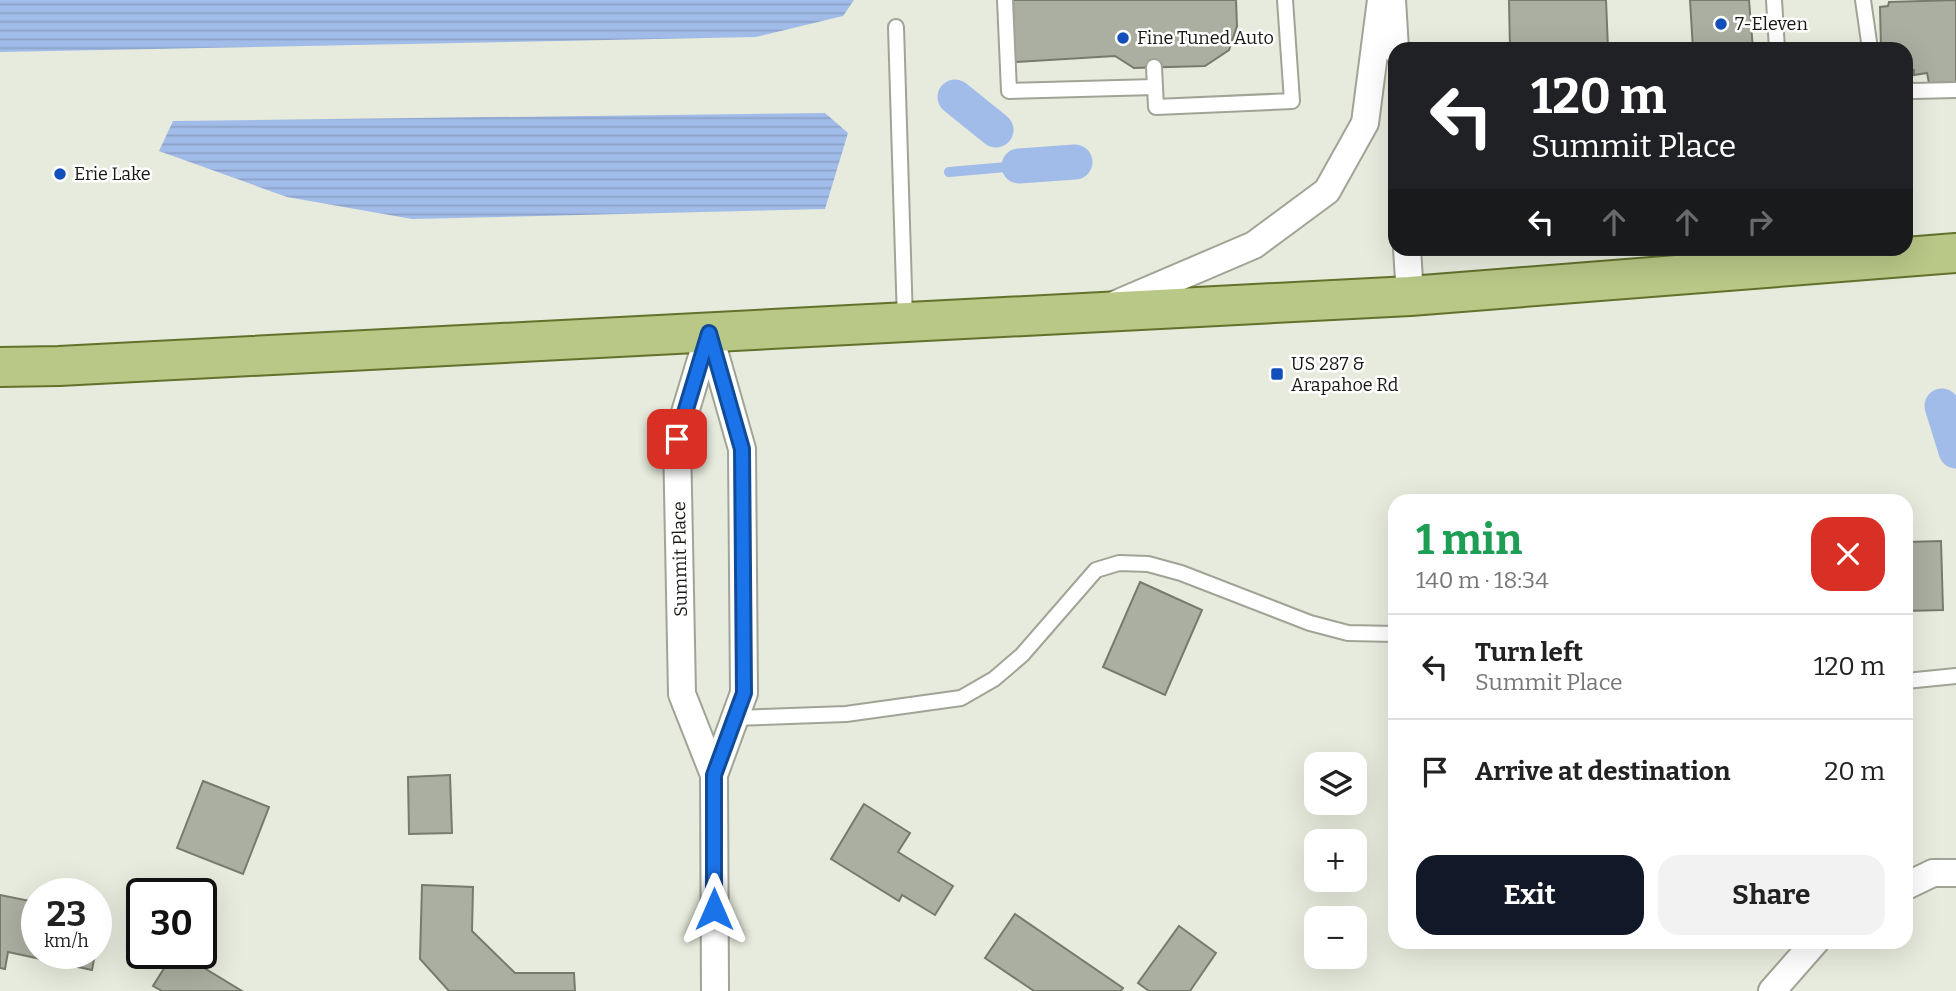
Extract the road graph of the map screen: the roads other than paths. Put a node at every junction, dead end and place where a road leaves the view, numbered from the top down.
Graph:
1 (1005, 0) edge
2 (1285, 0) edge
3 (1381, 0) edge
4 (1392, 0) edge
5 (1774, 0) edge
6 (1863, 0) edge
7 (896, 27) dead end
8 (1395, 42) edge
9 (1777, 42) edge
10 (1869, 42) edge
11 (1154, 67) dead end
12 (1155, 87) junction
13 (1956, 90) edge
14 (1913, 91) edge
15 (1956, 253) edge
16 (1408, 256) edge
17 (1410, 296) junction
18 (1094, 313) junction
19 (905, 323) junction
20 (709, 333) junction
21 (0, 367) edge
22 (1388, 634) edge
23 (1956, 676) edge
24 (1913, 680) edge
25 (733, 718) junction
26 (714, 775) junction
27 (1956, 873) edge
28 (1913, 883) edge
29 (1809, 949) edge
30 (715, 991) edge
31 (1772, 991) edge

1 - 12 lane
2 - 12 lane
3 - 18 street
4 - 8 street
5 - 9 lane
6 - 10 lane
7 - 19 lane
11 - 12 lane
13 - 14 lane
15 - 17 main road
16 - 17 street
17 - 18 main road
18 - 19 main road
19 - 20 main road
20 - 21 main road
20 - 25 street, Summit Place
20 - 26 street, Summit Place
22 - 25 lane
23 - 24 lane
25 - 26 street, Summit Place
26 - 30 street, Summit Place
27 - 28 street
29 - 31 street

